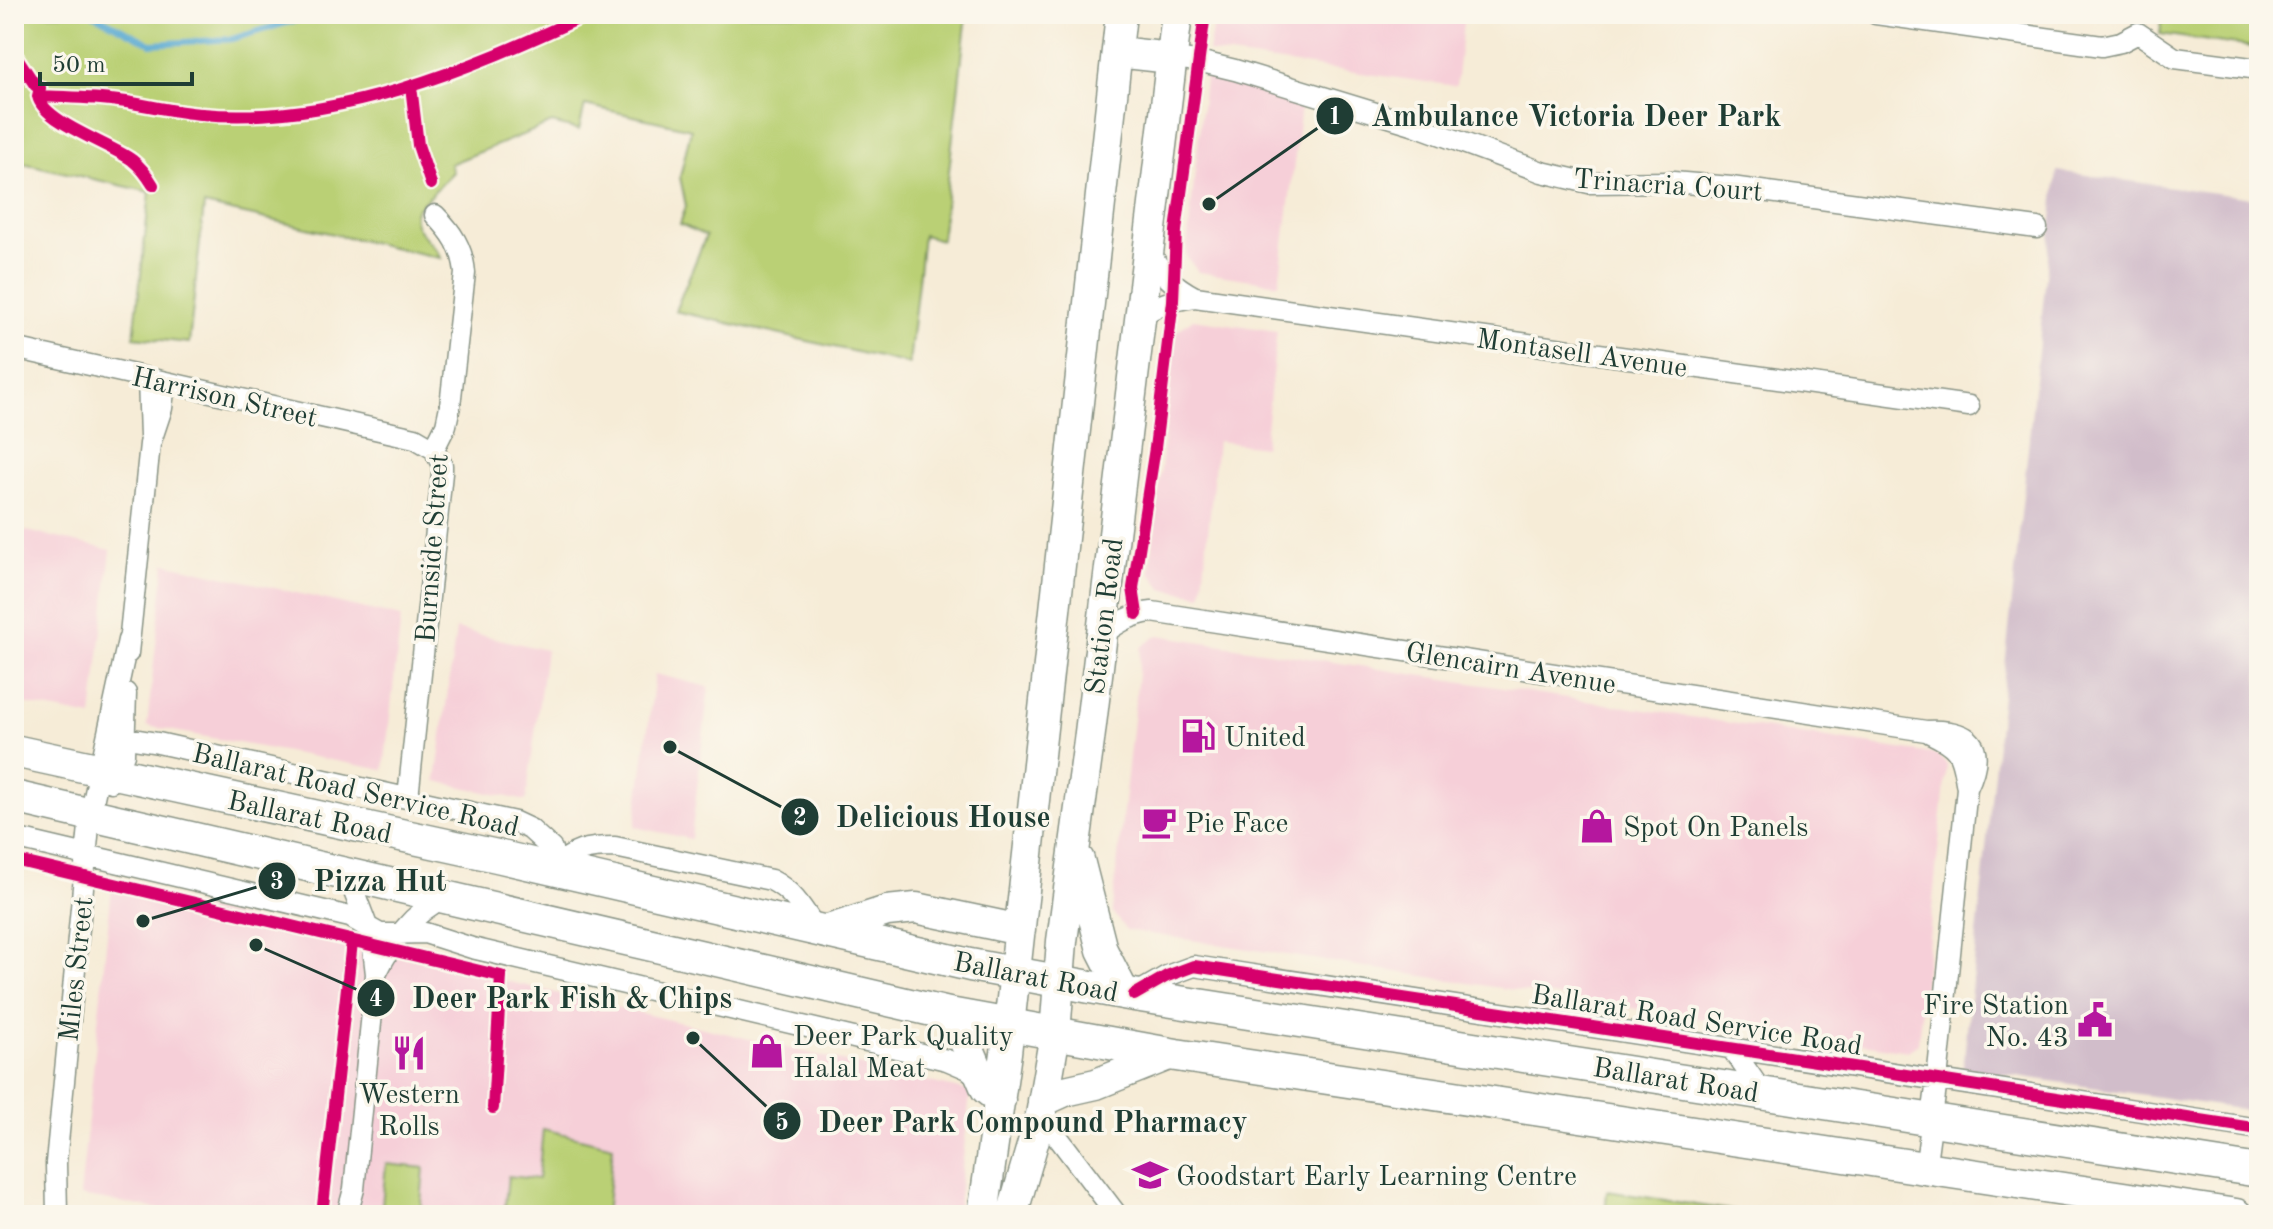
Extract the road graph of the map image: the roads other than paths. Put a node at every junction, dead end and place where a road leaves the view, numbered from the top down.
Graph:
1 (1121, 14) edge
2 (1177, 14) edge
3 (1876, 14) edge
4 (2139, 24) edge
5 (1117, 52) junction
6 (1171, 58) junction
7 (2259, 69) edge
8 (435, 215) dead end
9 (2037, 228) dead end
10 (1149, 248) junction
11 (1195, 297) junction
12 (1140, 318) junction
13 (14, 348) edge
14 (157, 381) junction
15 (1969, 406) dead end
16 (434, 449) junction
17 (1101, 635) junction
18 (117, 736) junction
19 (14, 751) edge
20 (107, 773) junction
21 (14, 797) edge
22 (408, 798) junction
23 (90, 816) junction
24 (14, 838) edge
25 (1075, 842) junction
26 (86, 854) junction
27 (555, 869) junction
28 (348, 876) junction
29 (446, 897) junction
30 (367, 925) junction
31 (820, 930) junction
32 (1020, 930) junction
33 (399, 934) junction
34 (1014, 973) junction
35 (376, 974) junction
36 (1058, 981) junction
37 (1129, 994) junction
38 (949, 1014) junction
39 (1009, 1025) junction
40 (1055, 1034) junction
41 (1732, 1049) junction
42 (1171, 1054) junction
43 (1937, 1080) junction
44 (992, 1091) junction
45 (1762, 1092) junction
46 (1042, 1108) junction
47 (1932, 1119) junction
48 (2259, 1129) edge
49 (56, 1163) junction
50 (1925, 1170) junction
51 (2259, 1171) edge
52 (354, 1189) junction
53 (44, 1215) edge
54 (57, 1215) edge
55 (347, 1215) edge
56 (356, 1215) edge
57 (983, 1215) edge
58 (1012, 1215) edge
59 (1117, 1215) edge
60 (2236, 1215) edge

1 - 5 main road, Station Road
2 - 6 main road, Station Road
3 - 4 street
4 - 7 street
5 - 6 main road
5 - 32 main road, Station Road
6 - 9 street, Trinacria Court
6 - 10 main road, Station Road
8 - 16 street, Burnside Street
10 - 11 street, Montasell Avenue
10 - 12 main road, Station Road
11 - 12 street, Montasell Avenue
11 - 15 street, Montasell Avenue
12 - 17 main road, Station Road
13 - 14 street, Harrison Street
14 - 16 street, Harrison Street
14 - 18 street, Miles Street
16 - 22 street, Burnside Street
17 - 25 main road, Station Road
17 - 43 street, Glencairn Avenue
18 - 20 street, Miles Street
18 - 22 street, Ballarat Road Service Road
19 - 20 highway, Ballarat Road
20 - 23 street, Miles Street
20 - 27 highway, Ballarat Road
21 - 23 highway, Ballarat Road
22 - 27 street, Ballarat Road Service Road
23 - 26 street, Miles Street
23 - 28 highway, Ballarat Road
24 - 26 street
25 - 36 main road, Station Road
25 - 37 main road
26 - 30 street
26 - 49 street, Miles Street
27 - 31 highway, Ballarat Road
28 - 29 highway, Ballarat Road
28 - 30 street
29 - 33 street
29 - 38 highway, Ballarat Road
30 - 33 street
30 - 35 street
31 - 32 main road
31 - 34 highway, Ballarat Road
32 - 34 main road, Station Road
33 - 35 street
33 - 44 street
34 - 36 highway, Ballarat Road
34 - 39 main road, Station Road
35 - 52 street
36 - 37 highway, Ballarat Road
36 - 40 main road, Station Road
37 - 41 street, Ballarat Road Service Road
37 - 45 highway, Ballarat Road
38 - 39 highway, Ballarat Road
38 - 44 main road
39 - 40 highway, Ballarat Road
39 - 44 main road, Station Road
40 - 42 highway, Ballarat Road
40 - 46 main road, Station Road
41 - 43 street, Ballarat Road Service Road
41 - 45 street, Ballarat Road Service Road
42 - 46 main road
42 - 50 highway, Ballarat Road
43 - 47 street, Glencairn Avenue
43 - 48 street, Ballarat Road Service Road
44 - 57 main road, Station Road
45 - 47 highway, Ballarat Road
46 - 58 main road, Station Road
46 - 59 street
47 - 50 street, Glencairn Avenue
47 - 51 highway, Ballarat Road
49 - 53 street, Miles Street
49 - 54 street, Miles Street
50 - 60 highway, Ballarat Road
52 - 55 street
52 - 56 street

